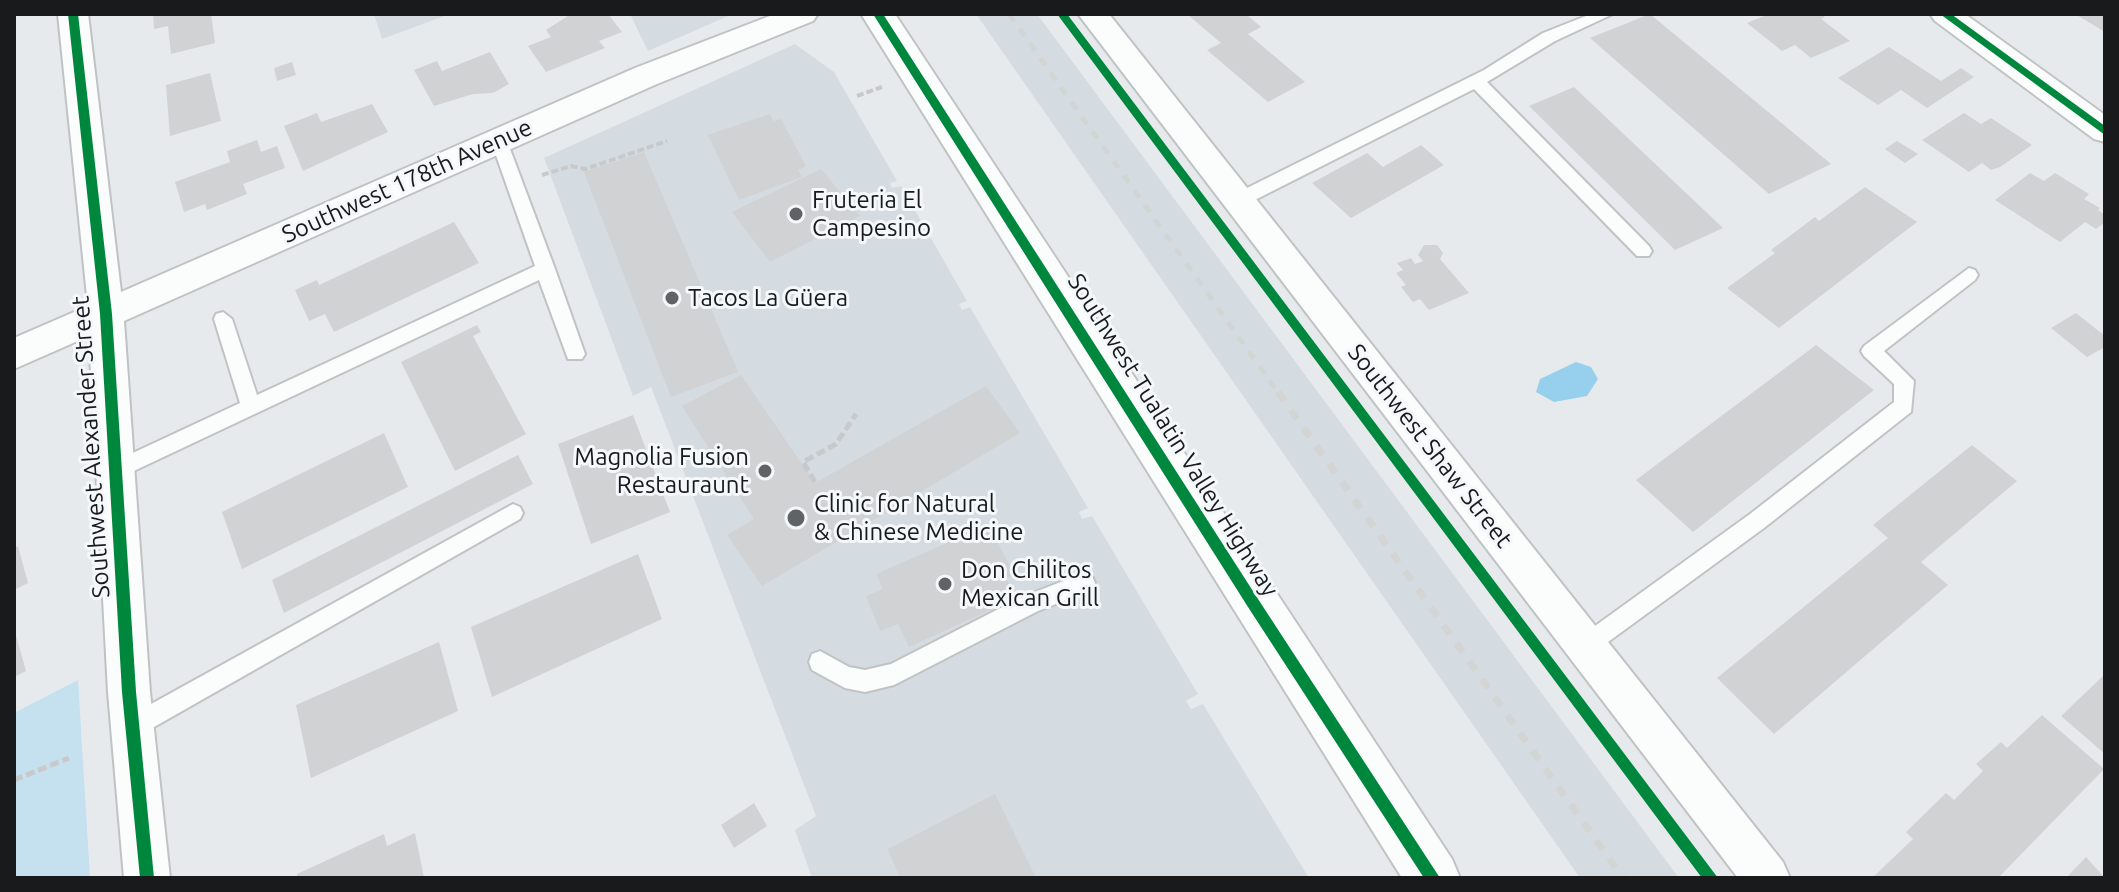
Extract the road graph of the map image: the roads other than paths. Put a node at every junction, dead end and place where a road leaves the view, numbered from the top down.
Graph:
1 (73, 14) edge
2 (803, 14) edge
3 (878, 14) edge
4 (1093, 14) edge
5 (1605, 14) edge
6 (1949, 15) edge
7 (1476, 81) junction
8 (2105, 131) edge
9 (499, 141) junction
10 (1239, 200) junction
11 (1643, 251) dead end
12 (546, 269) junction
13 (1969, 275) dead end
14 (106, 314) junction
15 (223, 319) dead end
16 (14, 354) edge
17 (575, 354) dead end
18 (251, 407) junction
19 (114, 471) junction
20 (513, 513) dead end
21 (1084, 583) dead end
22 (1585, 646) junction
23 (820, 662) dead end
24 (132, 727) junction
25 (147, 878) edge
26 (1433, 878) edge
27 (1767, 878) edge

1 - 14 street, Southwest Alexander Street
2 - 9 street, Southwest 178th Avenue
3 - 26 main road, Southwest Tualatin Valley Highway
4 - 10 street, Southwest Shaw Street
5 - 7 lane
6 - 8 street
7 - 10 lane
7 - 11 lane
9 - 12 lane
9 - 14 street, Southwest 178th Avenue
10 - 22 street, Southwest Shaw Street
12 - 17 lane
12 - 18 lane
13 - 22 lane
14 - 16 street, Southwest 178th Avenue
14 - 19 street, Southwest Alexander Street
15 - 18 lane
18 - 19 lane
19 - 24 street, Southwest Alexander Street
20 - 24 lane
21 - 23 lane
22 - 27 street, Southwest Shaw Street
24 - 25 street, Southwest Alexander Street

